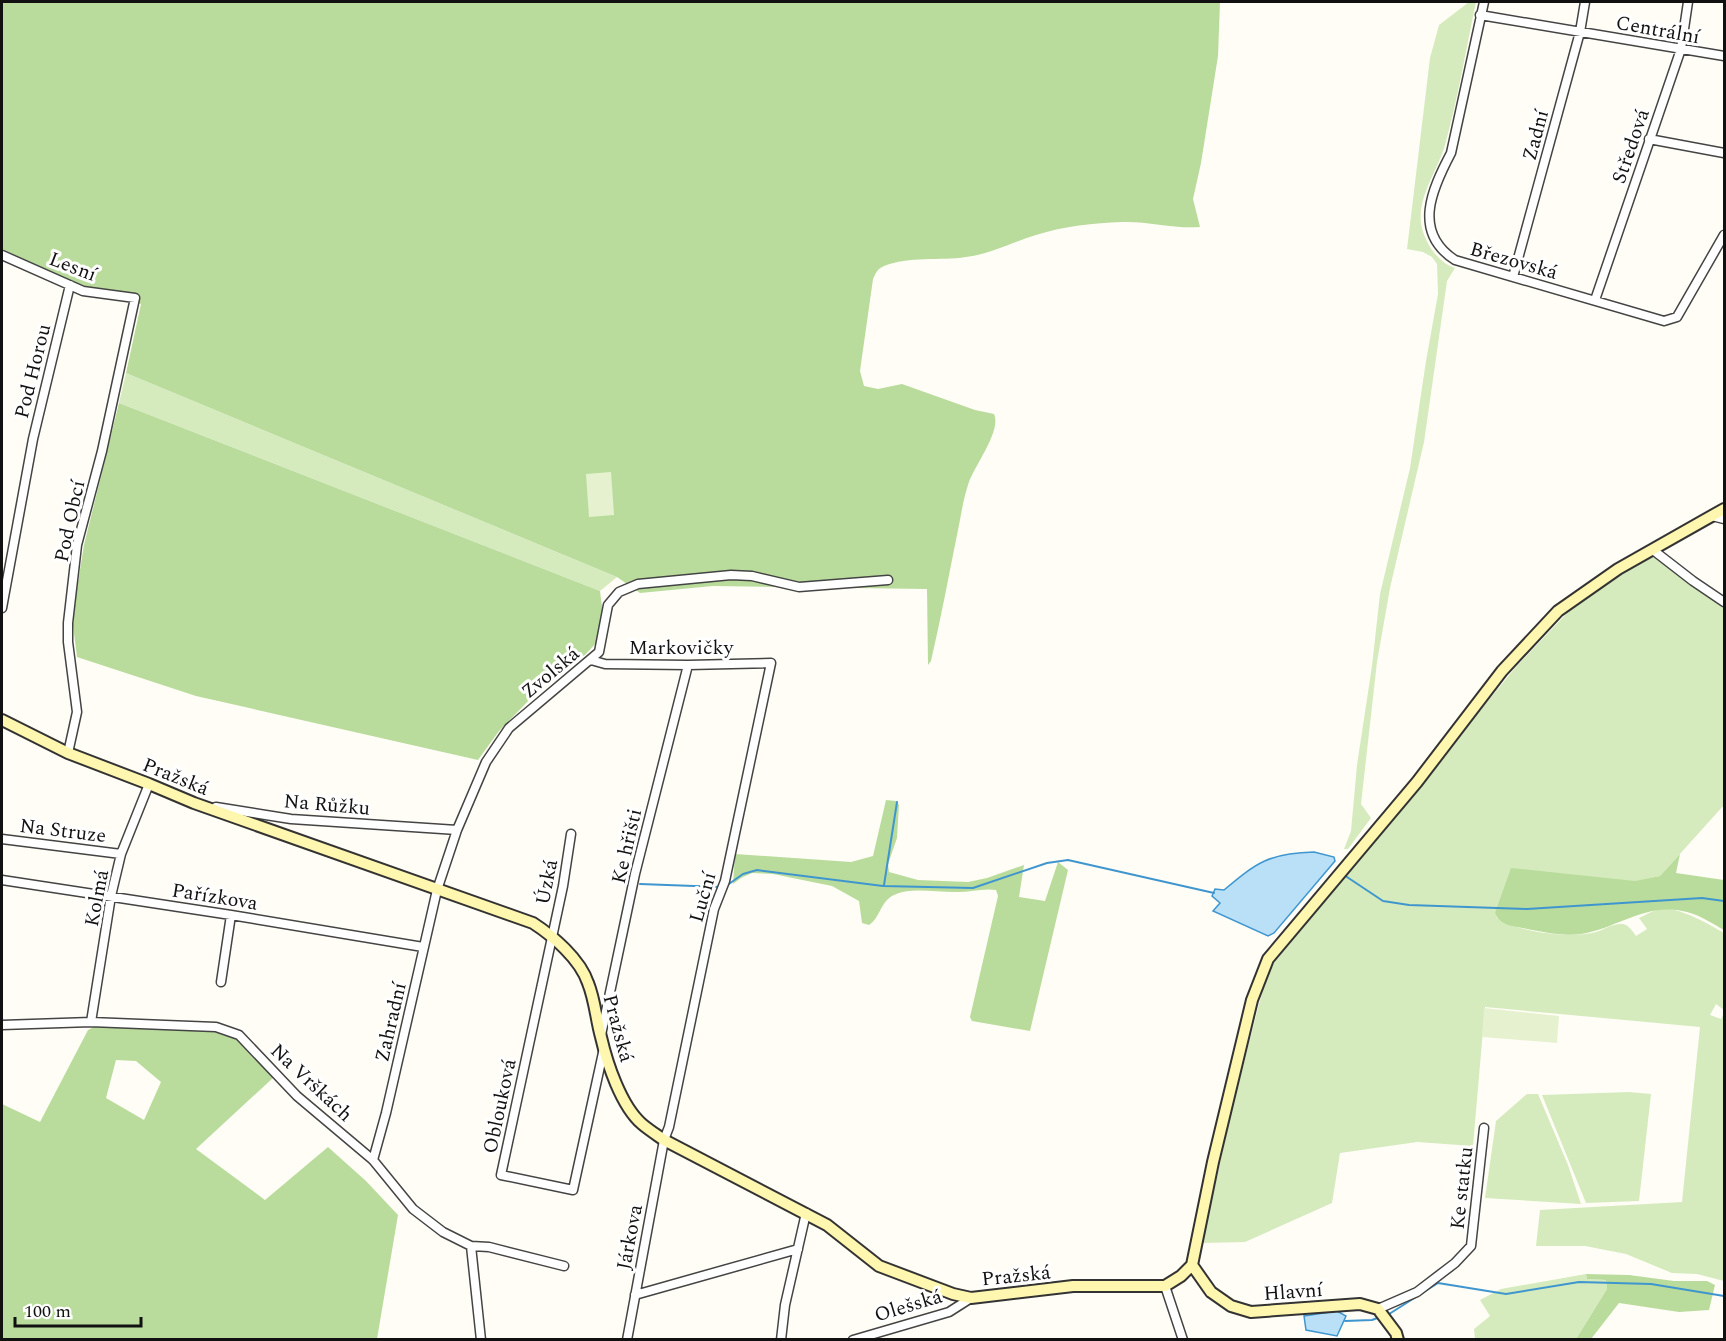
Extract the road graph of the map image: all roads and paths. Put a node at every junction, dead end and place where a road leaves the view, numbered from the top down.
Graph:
1 (1484, 2) edge
2 (1585, 2) edge
3 (1688, 2) edge
4 (1480, 15) junction
5 (1580, 32) junction
6 (1681, 49) junction
7 (1725, 56) edge
8 (1649, 138) junction
9 (1725, 153) edge
10 (1725, 235) edge
11 (2, 255) edge
12 (1513, 277) junction
13 (70, 285) junction
14 (135, 298) joint
15 (1595, 300) junction
16 (1725, 509) edge
17 (1712, 516) junction
18 (1725, 519) edge
19 (1653, 550) junction
20 (888, 580) dead end
21 (1725, 602) edge
22 (2, 608) edge
23 (591, 660) junction
24 (771, 663) joint
25 (688, 665) junction
26 (2, 720) edge
27 (68, 753) junction
28 (149, 784) junction
29 (194, 803) junction
30 (457, 830) junction
31 (571, 834) dead end
32 (2, 839) edge
33 (121, 854) junction
34 (2, 880) edge
35 (436, 890) junction
36 (111, 896) junction
37 (231, 915) junction
38 (552, 935) junction
39 (423, 947) junction
40 (221, 982) dead end
41 (91, 1023) junction
42 (2, 1025) edge
43 (602, 1042) junction
44 (1484, 1128) dead end
45 (664, 1140) junction
46 (373, 1160) junction
47 (806, 1213) junction
48 (471, 1246) junction
49 (798, 1249) junction
50 (1192, 1265) junction
51 (564, 1266) dead end
52 (1166, 1286) junction
53 (635, 1295) junction
54 (971, 1298) junction
55 (1378, 1309) junction
56 (481, 1340) edge
57 (627, 1340) edge
58 (781, 1340) edge
59 (853, 1340) edge
60 (1183, 1340) edge
61 (1398, 1340) edge

1 - 4 street, Březovská
2 - 5 street, Zadní
3 - 6 street, Středová
4 - 5 street, Centrální
4 - 12 street, Březovská
5 - 6 street, Centrální
5 - 12 street, Zadní
6 - 7 street, Centrální
6 - 8 street, Středová
8 - 9 street
8 - 15 street, Středová
10 - 15 street, Březovská
11 - 13 street, Lesní
12 - 15 street, Březovská
13 - 14 street, Lesní
13 - 22 street, Pod Horou
14 - 27 street, Pod Obcí
16 - 17 street
17 - 18 street
17 - 19 street
19 - 21 street
19 - 50 street
20 - 23 street, Zvolská
23 - 25 street, Markovičky
23 - 30 street, Zvolská
24 - 25 street, Markovičky
24 - 45 street, Luční
25 - 43 street, Ke hřišti
26 - 27 street, Pražská
27 - 28 street, Pražská
28 - 29 street, Pražská
28 - 33 street, Kolmá
29 - 30 street, Na Růžku
29 - 35 street, Pražská
30 - 35 street, Zvolská
31 - 38 street, Úzká
32 - 33 street, Na Struze
33 - 36 street, Kolmá
34 - 36 street, Pařízkova
35 - 38 street, Pražská
35 - 39 street, Zahradní
36 - 37 street, Pařízkova
36 - 41 street, Kolmá
37 - 39 street, Pařízkova
37 - 40 street
38 - 43 street, Pražská
38 - 43 street, Oblouková
39 - 46 street, Zahradní
41 - 42 street, Na Vrškách
41 - 46 street, Na Vrškách
43 - 45 street, Pražská
44 - 55 street, Ke statku
45 - 47 street, Pražská
45 - 53 street, Járkova
46 - 48 street, Na Vrškách
47 - 49 street
47 - 54 street, Pražská
48 - 51 street, Na Vrškách
48 - 56 street
49 - 53 street
49 - 58 street
50 - 52 street
50 - 55 street, Hlavní
52 - 54 street, Pražská
52 - 60 street
53 - 57 street, Járkova
54 - 59 street, Olešská
55 - 61 street

